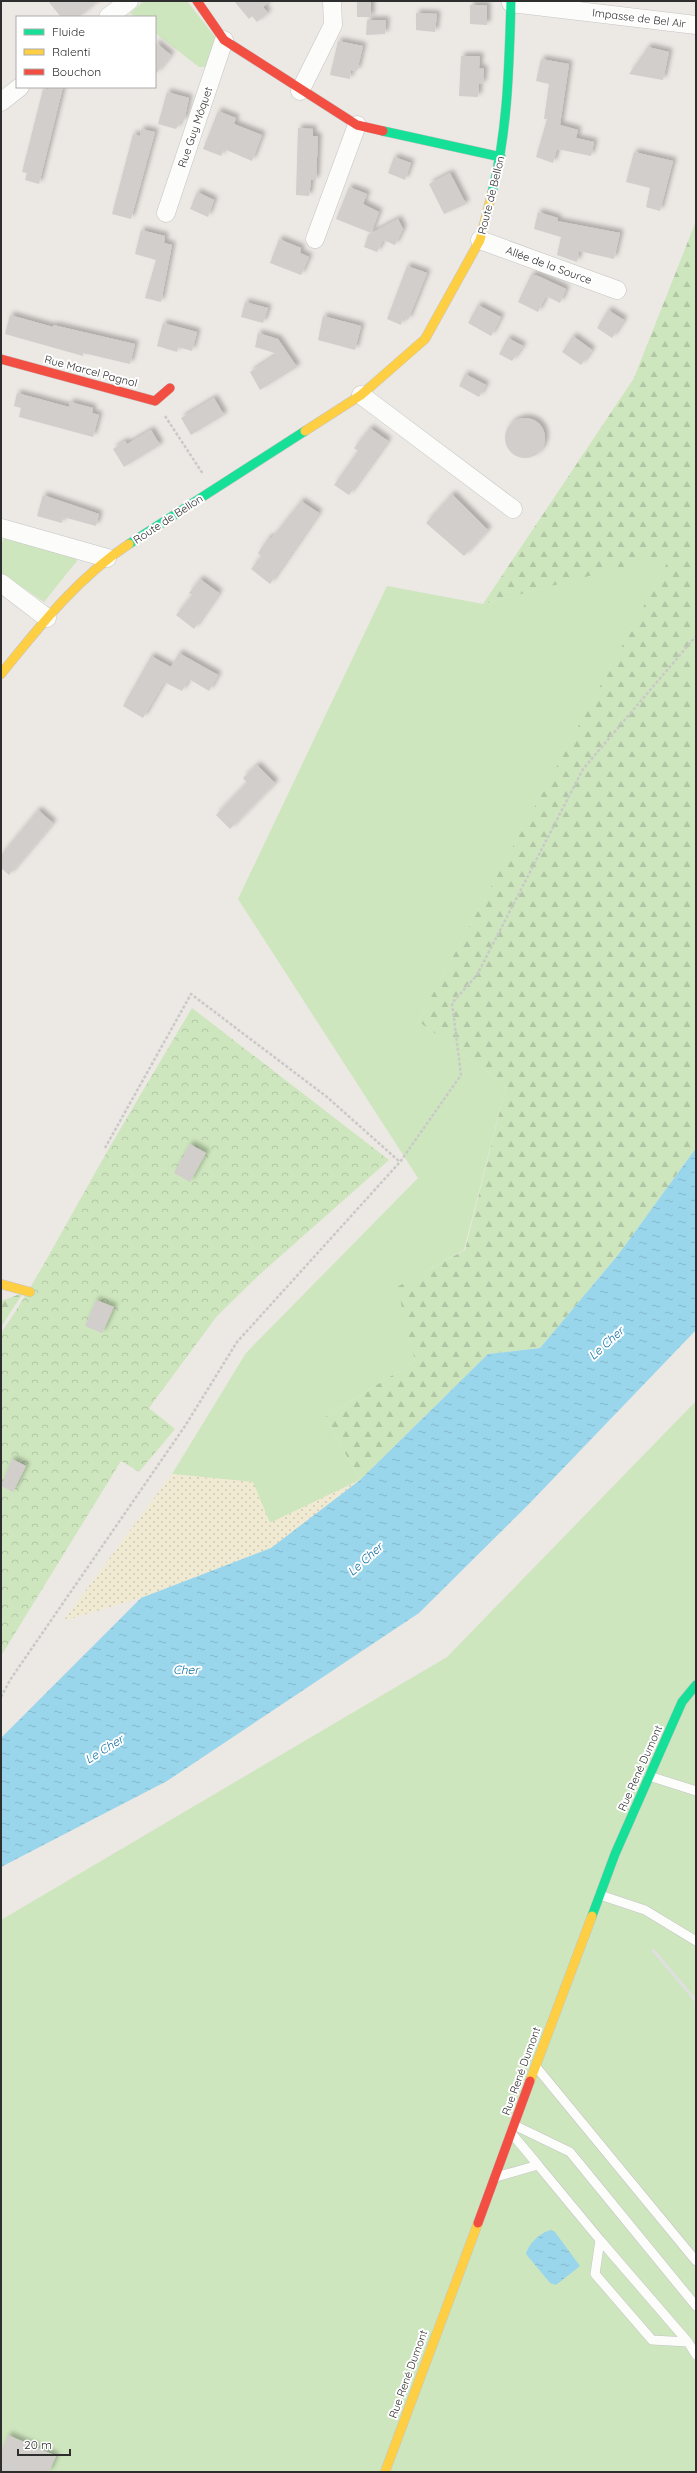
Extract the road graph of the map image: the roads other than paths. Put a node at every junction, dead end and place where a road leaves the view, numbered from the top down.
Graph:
1 (129, 1) edge
2 (197, 1) edge
3 (332, 1) edge
4 (511, 2) edge
5 (109, 16) edge
6 (696, 25) edge
7 (224, 40) junction
8 (19, 88) edge
9 (300, 90) junction
10 (1, 102) edge
11 (357, 125) junction
12 (501, 157) junction
13 (166, 213) dead end
14 (315, 239) dead end
15 (480, 240) junction
16 (617, 290) dead end
17 (1, 359) edge
18 (170, 388) dead end
19 (361, 394) junction
20 (513, 509) dead end
21 (1, 528) edge
22 (107, 558) junction
23 (1, 583) edge
24 (47, 618) junction
25 (1, 674) edge
26 (1, 1284) edge
27 (30, 1292) dead end
28 (696, 1685) edge
29 (649, 1776) junction
30 (696, 1791) edge
31 (600, 1895) junction
32 (696, 1941) edge
33 (536, 2067) junction
34 (512, 2129) junction
35 (538, 2165) junction
36 (494, 2178) junction
37 (600, 2240) junction
38 (696, 2261) edge
39 (696, 2306) edge
40 (688, 2342) junction
41 (696, 2355) edge
42 (385, 2472) edge

1 - 5 street
2 - 7 street
3 - 9 street
4 - 6 street, Impasse de Bel Air
4 - 12 street, Route de Bellon
7 - 9 street
7 - 13 street, Rue Guy Môquet
8 - 10 street
9 - 11 street
11 - 12 street
11 - 14 street
12 - 15 street, Route de Bellon
15 - 16 street, Allée de la Source
15 - 19 street, Route de Bellon
17 - 18 street, Rue Marcel Pagnol
19 - 20 street
19 - 22 street, Route de Bellon
21 - 22 street
22 - 24 street, Route de Bellon
23 - 24 street
24 - 25 street, Route de Bellon
26 - 27 street
28 - 29 street, Rue René Dumont
29 - 30 lane
29 - 31 street, Rue René Dumont
31 - 32 lane
31 - 33 street, Rue René Dumont
33 - 34 street, Rue René Dumont
33 - 38 lane
34 - 35 lane
34 - 36 street, Rue René Dumont
34 - 39 lane
35 - 36 lane
35 - 37 lane
36 - 42 street, Rue René Dumont
37 - 40 lane
37 - 40 lane
40 - 41 lane

